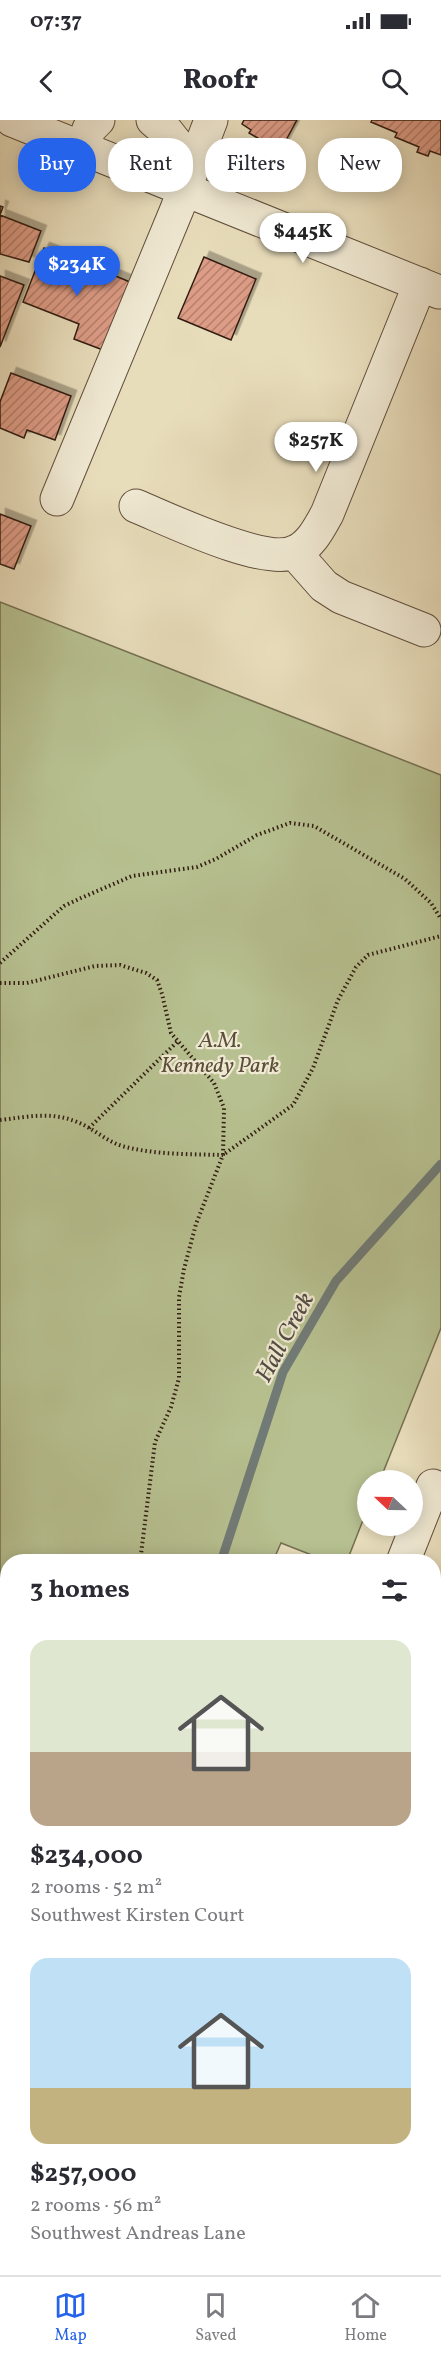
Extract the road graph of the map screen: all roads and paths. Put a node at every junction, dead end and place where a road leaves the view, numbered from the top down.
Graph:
1 (12, 120) edge
2 (98, 120) edge
3 (153, 120) edge
4 (212, 120) edge
5 (58, 138) edge
6 (86, 138) edge
7 (170, 138) edge
8 (193, 165) edge
9 (193, 179) edge
10 (182, 192) edge
11 (431, 288) edge
12 (57, 499) dead end
13 (136, 506) dead end
14 (294, 552) junction
15 (424, 630) dead end
16 (441, 919) edge
17 (441, 936) edge
18 (0, 963) edge
19 (0, 983) edge
20 (178, 1041) junction
21 (0, 1120) edge
22 (89, 1128) junction
23 (223, 1155) junction
24 (433, 1486) dead end
25 (141, 1554) edge
26 (407, 1554) edge

1 - 5 street
2 - 6 street
3 - 7 street
4 - 8 street
9 - 11 street
10 - 12 street
11 - 14 street
13 - 14 street
14 - 15 street
16 - 18 path
17 - 23 path
19 - 20 path
20 - 22 path
20 - 23 path
21 - 22 path
22 - 23 path
23 - 25 path
24 - 26 street

